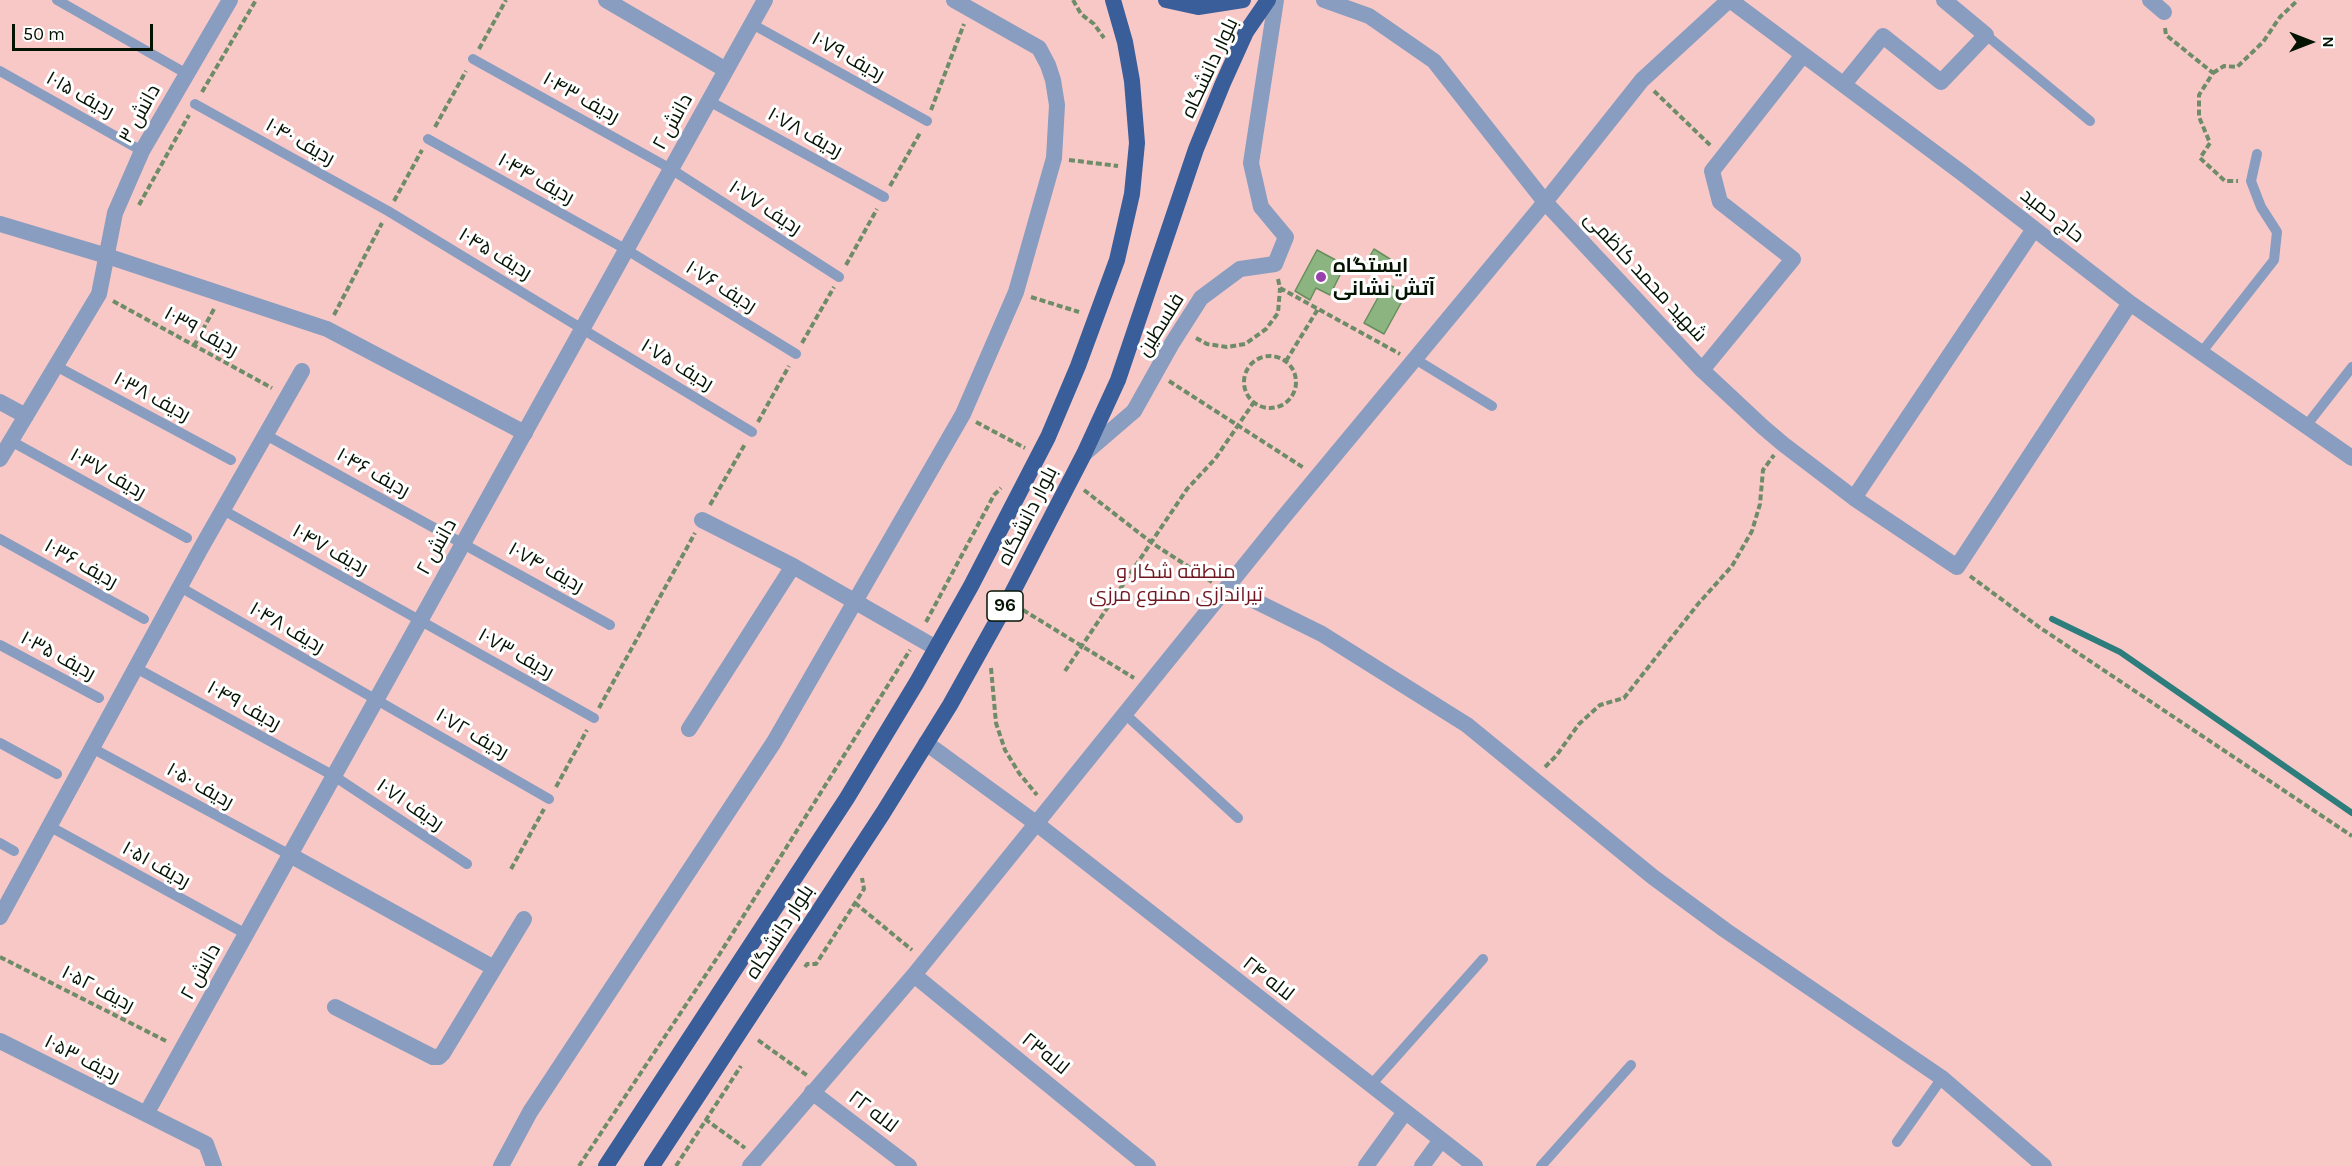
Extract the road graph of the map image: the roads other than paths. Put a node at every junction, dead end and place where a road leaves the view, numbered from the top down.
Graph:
1 (57, 0) edge
2 (230, 0) edge
3 (606, 0) edge
4 (765, 0) edge
5 (954, 0) edge
6 (1113, 0) edge
7 (1166, 0) edge
8 (1243, 0) edge
9 (1268, 0) edge
10 (1276, 0) edge
11 (1324, 0) edge
12 (1730, 0) edge
13 (1944, 0) edge
14 (2150, 0) edge
15 (2164, 12) road end
16 (752, 24) junction
17 (1986, 35) junction
18 (1803, 55) junction
19 (473, 59) road end
20 (726, 70) junction
21 (0, 71) edge
22 (187, 74) junction
23 (1844, 84) junction
24 (709, 101) junction
25 (195, 104) dead end
26 (927, 121) dead end
27 (2090, 121) dead end
28 (428, 139) road end
29 (142, 151) junction
30 (2257, 154) dead end
31 (671, 169) junction
32 (884, 197) dead end
33 (1545, 202) junction
34 (388, 211) joint
35 (0, 224) edge
36 (2034, 229) junction
37 (627, 250) junction
38 (107, 256) junction
39 (839, 277) dead end
40 (2130, 303) junction
41 (583, 328) junction
42 (2201, 353) junction
43 (796, 354) dead end
44 (1415, 359) junction
45 (56, 366) junction
46 (2352, 367) edge
47 (1702, 370) junction
48 (302, 371) dead end
49 (0, 402) edge
50 (1492, 406) dead end
51 (26, 416) junction
52 (2306, 426) junction
53 (752, 432) dead end
54 (525, 433) junction
55 (266, 435) junction
56 (10, 441) junction
57 (1084, 454) junction
58 (2352, 458) edge
59 (0, 459) edge
60 (231, 460) dead end
61 (1854, 498) junction
62 (223, 510) junction
63 (702, 520) road end
64 (187, 538) dead end
65 (0, 539) edge
66 (464, 543) junction
67 (793, 566) junction
68 (180, 587) junction
69 (1227, 587) junction
70 (855, 601) junction
71 (144, 619) dead end
72 (420, 621) junction
73 (610, 625) dead end
74 (0, 645) edge
75 (936, 648) junction
76 (136, 668) junction
77 (99, 698) dead end
78 (376, 700) junction
79 (1125, 714) junction
80 (594, 718) road end
81 (689, 729) dead end
82 (0, 743) edge
83 (926, 743) junction
84 (92, 748) junction
85 (57, 774) dead end
86 (334, 776) junction
87 (549, 799) road end
88 (1238, 818) dead end
89 (1037, 824) junction
90 (49, 826) junction
91 (0, 843) edge
92 (14, 851) dead end
93 (290, 855) junction
94 (467, 864) dead end
95 (0, 917) edge
96 (524, 919) dead end
97 (246, 934) junction
98 (1483, 959) dead end
99 (494, 968) junction
100 (915, 975) junction
101 (335, 1007) dead end
102 (0, 1041) edge
103 (1630, 1065) dead end
104 (1942, 1078) junction
105 (1371, 1085) junction
106 (816, 1088) junction
107 (1405, 1112) junction
108 (146, 1114) junction
109 (1441, 1140) junction
110 (1897, 1142) dead end
111 (758, 1163) edge
112 (214, 1166) edge
113 (501, 1166) edge
114 (606, 1166) edge
115 (652, 1166) edge
116 (909, 1166) edge
117 (1148, 1166) edge
118 (1366, 1166) edge
119 (1422, 1166) edge
120 (1475, 1166) edge
121 (1541, 1166) edge
122 (2044, 1166) edge

1 - 22 lane
2 - 22 street, دانش ۳
3 - 20 street
4 - 16 street, دانش ۲
5 - 70 street
6 - 75 main road, بلوار دانشگاه / 96
7 - 8 main road
9 - 57 main road, بلوار دانشگاه / 96
10 - 57 street, فلسطین
11 - 33 street, شهید محمد کاظمی
12 - 18 street, حاج حمید
12 - 33 street
13 - 17 street
14 - 15 street
16 - 20 street, دانش ۲
16 - 26 lane, ردیف ۱۰۷۹
17 - 23 street
17 - 27 lane
18 - 23 street, حاج حمید
18 - 47 street
19 - 31 lane, ردیف ۱۰۴۳
20 - 24 street, دانش ۲
21 - 29 lane, ردیف ۱۰۱۵
22 - 29 street, دانش ۳
23 - 36 street, حاج حمید
24 - 31 street, دانش ۲
24 - 32 lane, ردیف ۱۰۷۸
25 - 34 lane, ردیف ۱۰۴۰
28 - 37 lane, ردیف ۱۰۴۴
29 - 38 street, دانش ۳
30 - 42 lane
31 - 37 street, دانش ۲
31 - 39 lane, ردیف ۱۰۷۷
33 - 44 street
33 - 47 street, شهید محمد کاظمی
34 - 41 lane, ردیف ۱۰۴۵
35 - 38 street
36 - 40 street, حاج حمید
36 - 61 street
37 - 41 street, دانش ۲
37 - 43 lane, ردیف ۱۰۷۶
38 - 45 street, دانش ۳
38 - 54 street
40 - 42 street, حاج حمید
40 - 61 street, شهید محمد کاظمی
41 - 53 lane, ردیف ۱۰۷۵
41 - 54 street, دانش ۲
42 - 52 street, حاج حمید
44 - 50 lane
44 - 69 street
45 - 51 street, دانش ۳
45 - 60 lane, ردیف ۱۰۳۸
46 - 52 lane
47 - 61 street, شهید محمد کاظمی
48 - 55 street
49 - 51 street
51 - 56 street, دانش ۳
52 - 58 street, حاج حمید
54 - 66 street, دانش ۲
55 - 62 street
55 - 66 lane, ردیف ۱۰۴۶
56 - 59 street, دانش ۳
56 - 64 lane, ردیف ۱۰۳۷
57 - 83 main road, بلوار دانشگاه / 96
62 - 68 street
62 - 72 lane, ردیف ۱۰۴۷
63 - 67 street
65 - 71 lane, ردیف ۱۰۳۶
66 - 72 street, دانش ۲
66 - 73 lane, ردیف ۱۰۷۴
67 - 70 street
67 - 81 street
68 - 76 street
68 - 78 lane, ردیف ۱۰۴۸
69 - 79 street
69 - 104 street
70 - 75 street
70 - 113 street
72 - 78 street, دانش ۲
72 - 80 lane, ردیف ۱۰۷۳
74 - 77 lane, ردیف ۱۰۳۵
75 - 114 main road, بلوار دانشگاه / 96
76 - 84 street
76 - 86 lane, ردیف ۱۰۴۹
78 - 86 street, دانش ۲
78 - 87 lane, ردیف ۱۰۷۲
79 - 88 lane
79 - 89 street
82 - 85 lane
83 - 89 street, لاله ۲۴
83 - 115 main road, بلوار دانشگاه / 96
84 - 90 street
84 - 93 lane, ردیف ۱۰۵۰
86 - 93 street, دانش ۲
86 - 94 lane, ردیف ۱۰۷۱
89 - 100 street
89 - 105 street, لاله ۲۴
90 - 95 street
90 - 97 lane, ردیف ۱۰۵۱
91 - 92 lane
93 - 97 street, دانش ۲
93 - 99 street
96 - 99 street
97 - 108 street, دانش ۲
98 - 105 lane
99 - 101 street
100 - 106 street
100 - 117 street, لاله۲۳
102 - 108 street, ردیف ۱۰۵۳
103 - 121 lane
104 - 110 lane
104 - 122 street
105 - 107 street, لاله ۲۴
106 - 111 street
106 - 116 street, لاله ۲۲
107 - 109 street, لاله ۲۴
107 - 118 street
108 - 112 street, ردیف ۱۰۵۳
109 - 119 street
109 - 120 street, لاله ۲۴

